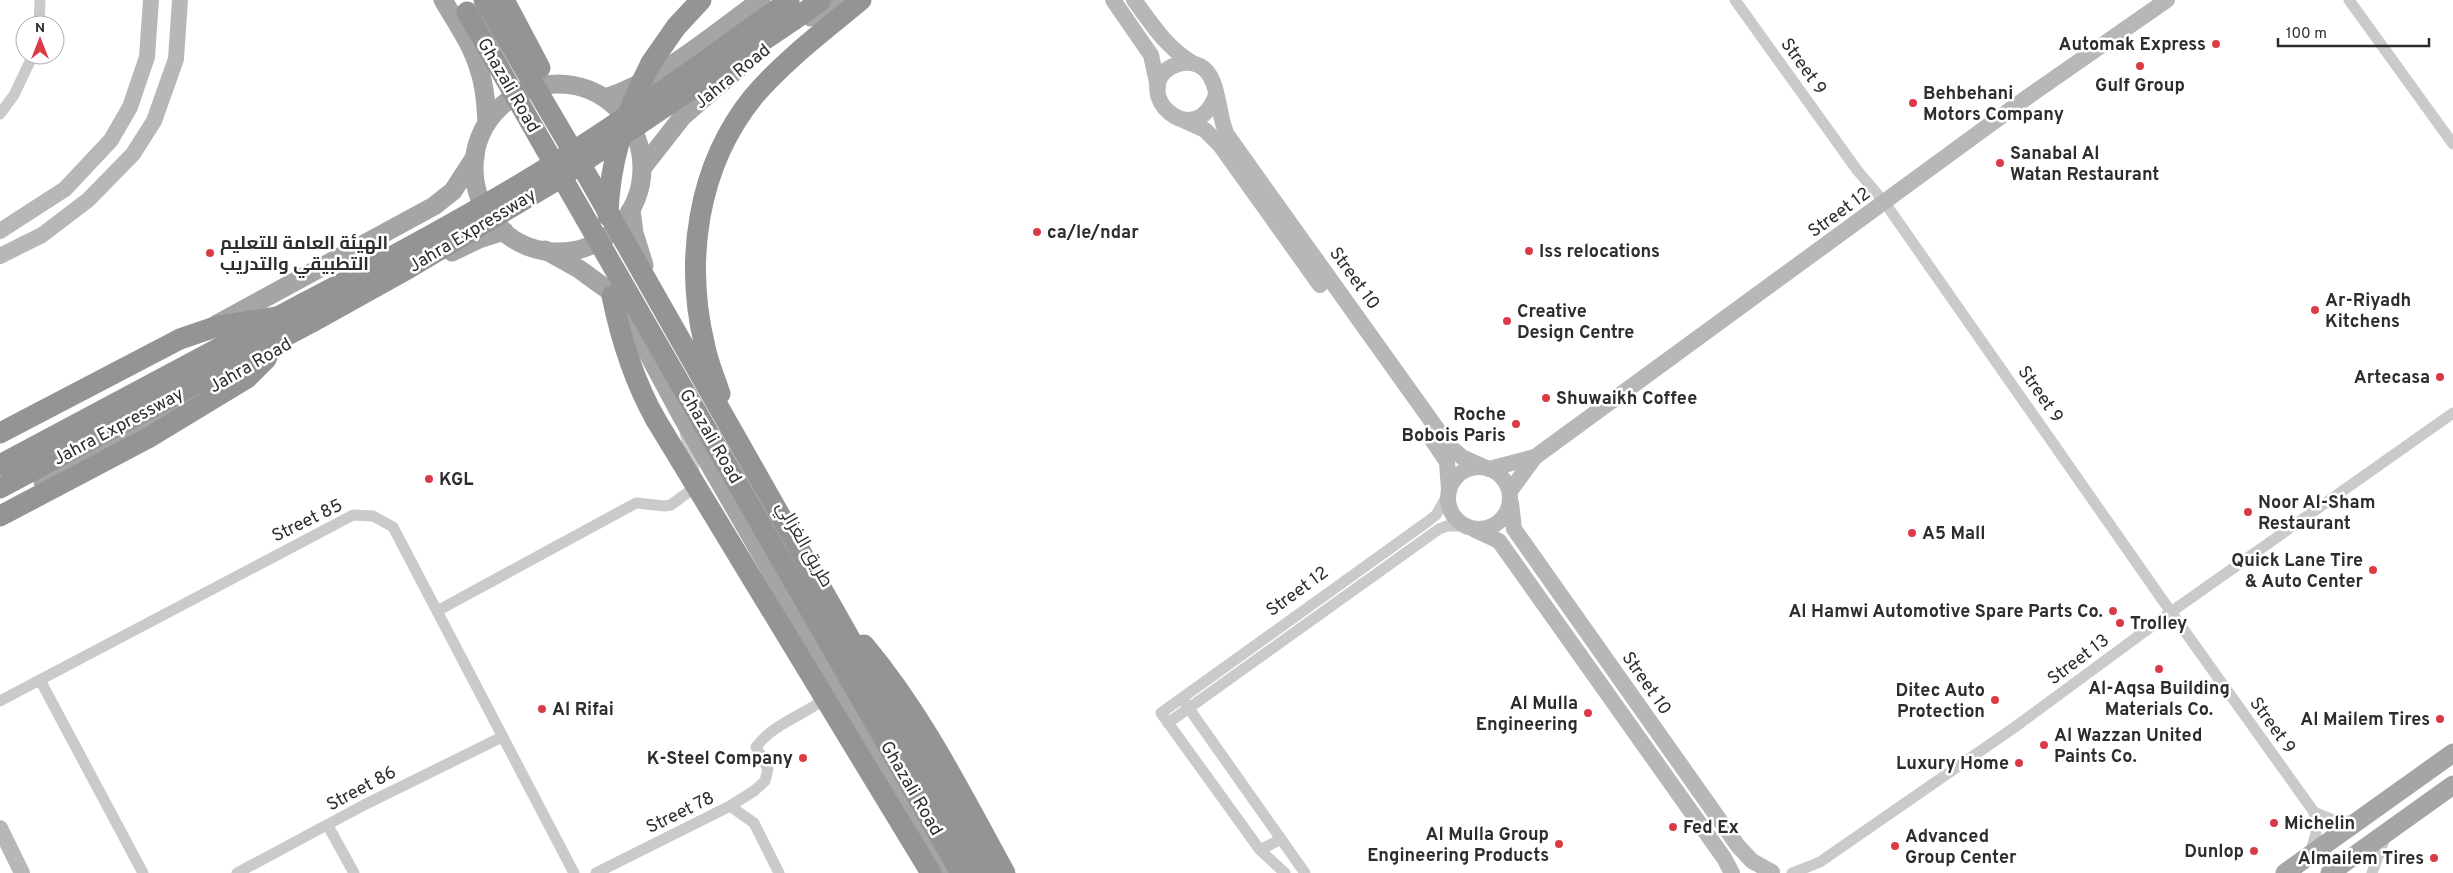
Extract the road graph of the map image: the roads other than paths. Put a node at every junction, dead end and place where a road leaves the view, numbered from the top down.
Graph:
1 (40, 0) edge
2 (151, 0) edge
3 (180, 0) edge
4 (443, 0) edge
5 (460, 0) edge
6 (484, 0) edge
7 (496, 0) edge
8 (504, 0) edge
9 (701, 0) edge
10 (761, 0) edge
11 (790, 0) edge
12 (821, 0) edge
13 (835, 0) edge
14 (861, 0) edge
15 (1113, 0) edge
16 (1134, 0) edge
17 (1735, 0) edge
18 (2167, 0) edge
19 (2349, 0) edge
20 (39, 15) edge
21 (1191, 62) junction
22 (28, 65) edge
23 (563, 84) junction
24 (1158, 87) junction
25 (1216, 96) junction
26 (605, 98) junction
27 (0, 114) edge
28 (1183, 120) junction
29 (487, 123) junction
30 (2453, 144) edge
31 (475, 158) junction
32 (643, 167) junction
33 (70, 183) junction
34 (86, 202) junction
35 (1885, 203) junction
36 (604, 206) junction
37 (631, 210) junction
38 (0, 231) edge
39 (504, 232) junction
40 (544, 250) junction
41 (0, 256) edge
42 (278, 316) junction
43 (1363, 333) junction
44 (273, 344) junction
45 (2453, 413) edge
46 (681, 415) junction
47 (0, 433) edge
48 (736, 439) junction
49 (0, 443) edge
50 (1534, 457) junction
51 (0, 465) edge
52 (1487, 468) junction
53 (0, 488) edge
54 (1448, 492) junction
55 (1510, 497) junction
56 (0, 506) edge
57 (0, 516) edge
58 (1469, 528) junction
59 (437, 611) junction
60 (2171, 612) junction
61 (864, 646) junction
62 (40, 680) junction
63 (833, 680) junction
64 (0, 701) edge
65 (1185, 703) junction
66 (1168, 723) junction
67 (502, 736) junction
68 (2453, 753) edge
69 (2453, 784) edge
70 (730, 806) junction
71 (2314, 812) junction
72 (2360, 820) junction
73 (328, 826) junction
74 (0, 828) edge
75 (2388, 831) junction
76 (1281, 839) junction
77 (1260, 850) junction
78 (2310, 856) junction
79 (1820, 862) junction
80 (22, 873) edge
81 (143, 873) edge
82 (237, 873) edge
83 (354, 873) edge
84 (574, 873) edge
85 (596, 873) edge
86 (780, 873) edge
87 (931, 873) edge
88 (945, 873) edge
89 (961, 873) edge
90 (984, 873) edge
91 (992, 873) edge
92 (1005, 873) edge
93 (1285, 873) edge
94 (1305, 873) edge
95 (1732, 873) edge
96 (1760, 873) edge
97 (1773, 873) edge
98 (1792, 873) edge
99 (1813, 873) edge
100 (2285, 873) edge
101 (2330, 873) edge
102 (2372, 873) edge

1 - 20 street
2 - 33 street
3 - 34 street
4 - 29 main road, Ghazali Road
5 - 89 highway, Ghazali Road, bridge
6 - 36 highway, Ghazali Road, bridge
7 - 23 main road, Ghazali Road
8 - 36 highway, bridge
9 - 87 highway, bridge
10 - 26 main road
11 - 42 highway, Jahra Expressway, bridge
12 - 44 highway, Jahra Expressway, bridge
13 - 32 main road, Jahra Road
14 - 48 highway, bridge
15 - 24 street
16 - 21 street
17 - 35 street, Street 9
18 - 35 street, Street 12
19 - 30 street
21 - 24 street
21 - 25 street
22 - 27 street
23 - 26 main road
23 - 29 main road
24 - 28 street
25 - 28 street
25 - 43 street, Street 10
26 - 32 main road
28 - 43 street, Street 10
29 - 31 main road
31 - 39 main road
31 - 49 main road
32 - 37 main road
33 - 34 street
33 - 38 street
34 - 41 street
35 - 50 street, Street 12
35 - 60 street, Street 9
36 - 48 highway, Ghazali Road, bridge
37 - 40 main road
37 - 61 main road, طريق الغزالي
39 - 40 main road
39 - 56 main road, Jahra Road
40 - 46 main road
42 - 47 highway, bridge
42 - 51 highway, Jahra Expressway, bridge
43 - 52 street, Street 10
43 - 54 street, Street 10
44 - 53 highway, Jahra Expressway
44 - 57 highway, bridge
45 - 60 street, Street 13
46 - 59 street
46 - 63 main road
48 - 90 highway, Ghazali Road, bridge
50 - 52 street, Street 12
50 - 55 street, Street 12
52 - 54 street
52 - 55 street
54 - 58 street
54 - 65 street, Street 12
55 - 58 street
55 - 97 street, Street 10
58 - 65 street, Street 12
58 - 95 street
59 - 62 street, Street 85
59 - 67 street, Street 85
60 - 71 street, Street 9
60 - 79 street, Street 13
61 - 91 main road, طريق الغزالي
61 - 92 highway
62 - 64 street, Street 85
62 - 81 street
63 - 70 street
63 - 88 main road
65 - 66 street, Street 12
65 - 66 street, Street 12
65 - 76 street
66 - 77 street
67 - 73 street, Street 86
67 - 84 street, Street 85
68 - 72 main road
69 - 75 main road
70 - 85 street, Street 78
70 - 86 street, Street 78
71 - 72 street
71 - 78 street
72 - 78 main road
73 - 82 street, Street 86
73 - 83 street
74 - 80 street
75 - 101 main road
75 - 102 street
76 - 77 street
76 - 94 street
77 - 93 street
78 - 100 main road
79 - 98 street, Street 13
79 - 99 street, Street 13
96 - 97 street

